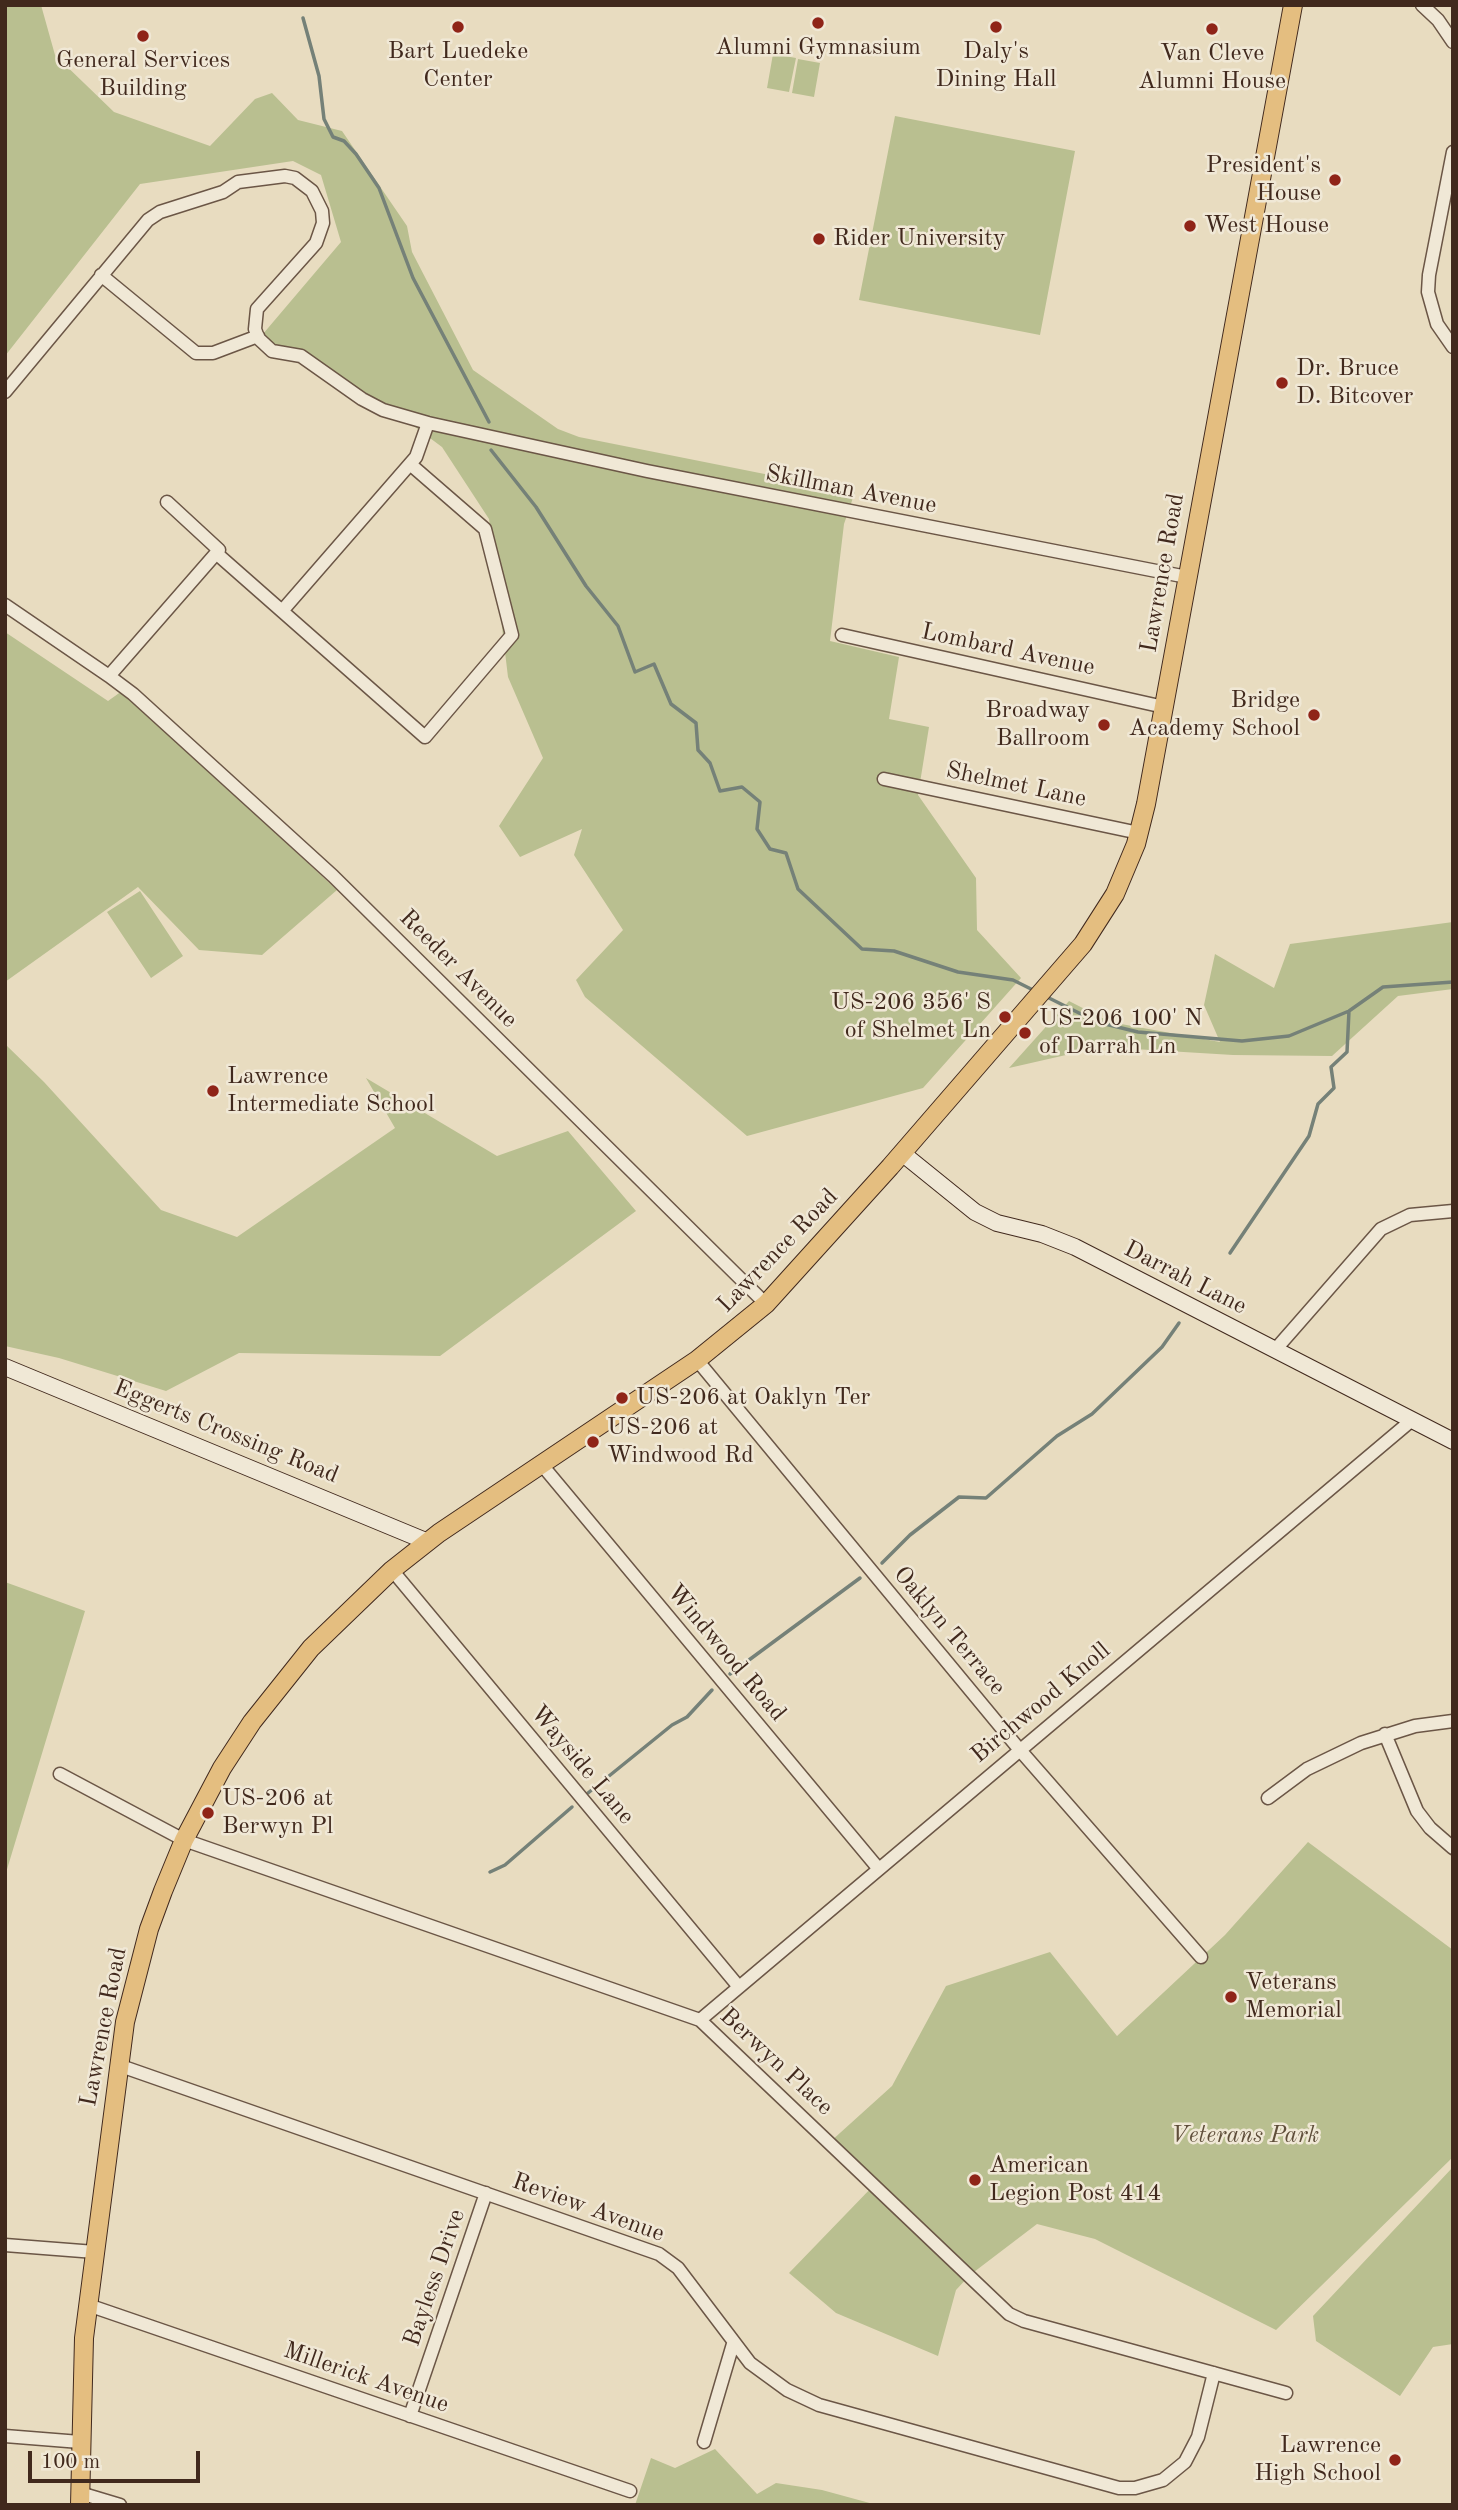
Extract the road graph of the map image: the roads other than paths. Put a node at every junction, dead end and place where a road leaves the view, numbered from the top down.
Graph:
1 (1293, 5) edge
2 (1422, 5) edge
3 (1452, 39) edge
4 (1453, 152) edge
5 (1449, 188) edge
6 (101, 275) junction
7 (258, 336) junction
8 (1453, 347) edge
9 (5, 392) edge
10 (428, 423) junction
11 (410, 464) junction
12 (167, 502) dead end
13 (216, 553) junction
14 (1187, 577) junction
15 (5, 605) edge
16 (282, 611) junction
17 (842, 635) dead end
18 (109, 676) junction
19 (1164, 707) junction
20 (884, 779) dead end
21 (1139, 833) junction
22 (902, 1153) junction
23 (1453, 1211) edge
24 (766, 1304) junction
25 (1275, 1350) junction
26 (696, 1360) junction
27 (5, 1367) edge
28 (1412, 1420) junction
29 (1453, 1441) edge
30 (542, 1465) junction
31 (428, 1542) junction
32 (392, 1570) junction
33 (1453, 1721) edge
34 (1385, 1734) junction
35 (1019, 1749) junction
36 (61, 1774) dead end
37 (1268, 1798) dead end
38 (184, 1840) junction
39 (1453, 1847) edge
40 (878, 1868) junction
41 (1201, 1957) dead end
42 (739, 1986) junction
43 (700, 2020) junction
44 (118, 2064) junction
45 (486, 2193) junction
46 (5, 2245) edge
47 (95, 2252) junction
48 (88, 2305) junction
49 (733, 2344) junction
50 (1214, 2373) junction
51 (1286, 2393) dead end
52 (410, 2416) junction
53 (5, 2436) edge
54 (80, 2442) junction
55 (704, 2442) dead end
56 (630, 2491) dead end
57 (80, 2499) edge
58 (120, 2505) edge

1 - 14 main road, Lawrence Road
2 - 3 street
4 - 5 street
5 - 8 street
6 - 7 street
6 - 7 street
6 - 9 street
7 - 10 street, Skillman Avenue
10 - 11 street
10 - 14 street, Skillman Avenue
11 - 16 street
11 - 16 street
12 - 13 street
13 - 16 street
13 - 18 street
14 - 19 main road, Lawrence Road
15 - 18 street, Reeder Avenue
17 - 19 street, Lombard Avenue
18 - 24 street, Reeder Avenue
19 - 21 main road, Lawrence Road
20 - 21 street, Shelmet Lane
21 - 22 main road, Lawrence Road
22 - 24 main road, Lawrence Road
22 - 25 street, Darrah Lane
23 - 25 street
24 - 26 main road, Lawrence Road
25 - 28 street, Darrah Lane
26 - 30 main road, Lawrence Road
26 - 35 street, Oaklyn Terrace
27 - 31 street, Eggerts Crossing Road
28 - 29 street, Darrah Lane
28 - 35 street, Birchwood Knoll
30 - 31 main road, Lawrence Road
30 - 40 street, Windwood Road
31 - 32 main road, Lawrence Road
32 - 38 main road, Lawrence Road
32 - 42 street, Wayside Lane
33 - 34 street
34 - 37 street
34 - 39 street
35 - 40 street, Birchwood Knoll
35 - 41 street, Oaklyn Terrace
36 - 38 street, Berwyn Place
38 - 43 street, Berwyn Place
38 - 44 main road, Lawrence Road
40 - 42 street, Birchwood Knoll
42 - 43 street, Birchwood Knoll
43 - 50 street, Berwyn Place
44 - 45 street, Review Avenue
44 - 47 main road, Lawrence Road
45 - 49 street, Review Avenue
45 - 52 street, Bayless Drive
46 - 47 street
47 - 48 main road, Lawrence Road
48 - 52 street, Millerick Avenue
48 - 54 main road, Lawrence Road
49 - 50 street, Review Avenue
49 - 55 street
50 - 51 street, Berwyn Place
52 - 56 street, Millerick Avenue
53 - 54 street
54 - 57 main road, Lawrence Road
57 - 58 street

